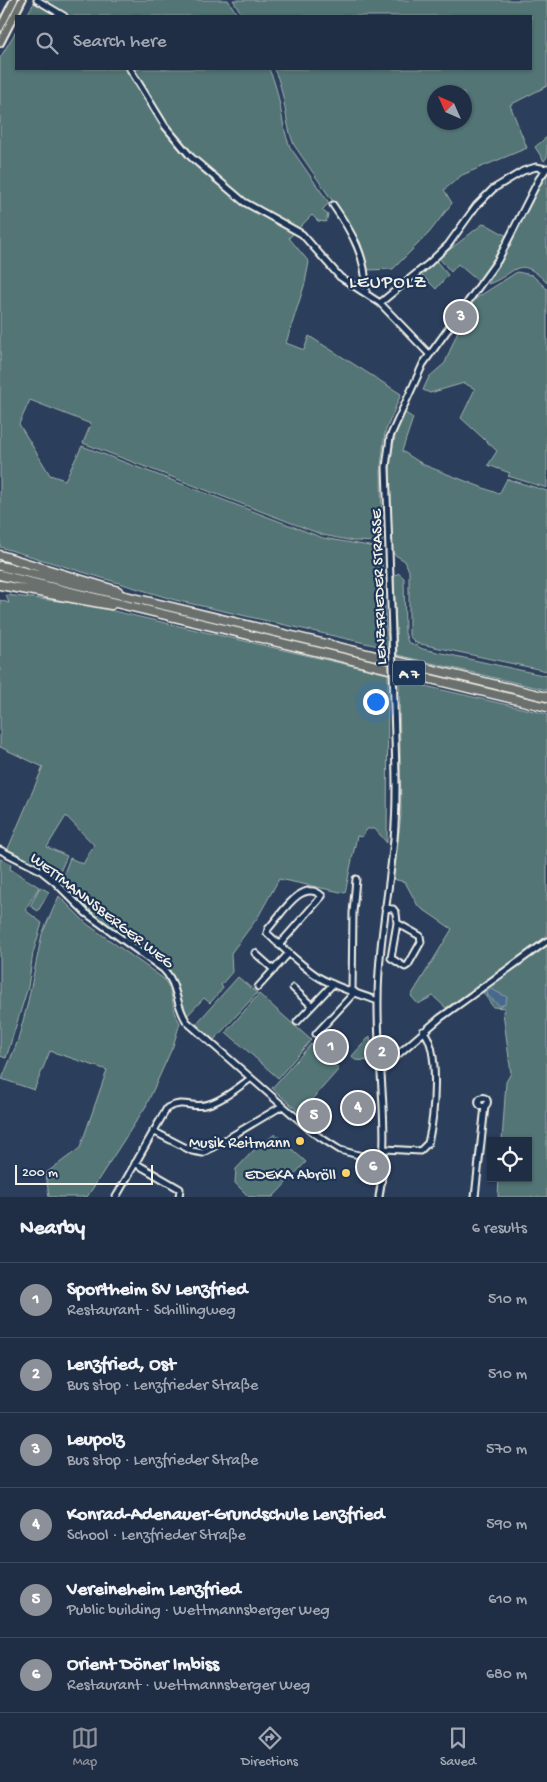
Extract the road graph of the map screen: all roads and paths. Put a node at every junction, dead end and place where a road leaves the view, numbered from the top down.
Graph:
1 (14, 0) edge
2 (22, 0) edge
3 (37, 0) edge
4 (62, 15) edge
5 (0, 28) edge
6 (0, 43) edge
7 (131, 70) edge
8 (547, 168) edge
9 (333, 205) dead end
10 (366, 292) junction
11 (380, 303) junction
12 (429, 354) junction
13 (2, 555) edge
14 (0, 566) edge
15 (0, 575) edge
16 (1, 586) edge
17 (131, 597) junction
18 (121, 604) junction
19 (547, 697) edge
20 (547, 706) edge
21 (0, 850) edge
22 (356, 879) dead end
23 (385, 908) junction
24 (397, 923) junction
25 (547, 941) edge
26 (279, 945) junction
27 (255, 953) dead end
28 (289, 953) junction
29 (274, 970) junction
30 (332, 984) junction
31 (258, 987) dead end
32 (292, 988) dead end
33 (353, 992) junction
34 (378, 1001) junction
35 (312, 1006) junction
36 (297, 1022) dead end
37 (423, 1031) junction
38 (316, 1034) dead end
39 (381, 1066) junction
40 (250, 1079) junction
41 (282, 1106) junction
42 (485, 1106) dead end
43 (153, 1131) junction
44 (385, 1149) junction
45 (384, 1162) junction
46 (135, 1163) junction
47 (116, 1197) edge
48 (179, 1197) edge
49 (379, 1197) edge
50 (475, 1197) edge

1 - 5 main road
2 - 6 main road
3 - 4 street
7 - 10 street
8 - 11 street
8 - 12 street, LENZFRIEDER STRASSE
9 - 10 street
10 - 11 street
11 - 12 street
12 - 23 street, LENZFRIEDER STRASSE, bridge
13 - 17 highway
14 - 17 highway, A 7
15 - 18 highway, A 7
16 - 18 highway
17 - 19 highway, A 7
18 - 20 highway, A 7
21 - 40 street, WETTMANNSBERGER WEG
22 - 33 street
23 - 24 street
23 - 34 street, LENZFRIEDER STRASSE
24 - 24 street
25 - 37 street
26 - 26 street
26 - 28 street
27 - 29 street
28 - 29 street
28 - 30 street
29 - 31 street
30 - 33 street
30 - 35 street
32 - 35 street
33 - 34 street
33 - 38 street
34 - 39 street, LENZFRIEDER STRASSE
35 - 36 street
37 - 39 street
37 - 44 street
39 - 44 street, LENZFRIEDER STRASSE
40 - 41 street, WETTMANNSBERGER WEG
40 - 43 street
41 - 43 street
41 - 45 street, WETTMANNSBERGER WEG
42 - 50 street
43 - 46 street
44 - 45 street, LENZFRIEDER STRASSE
45 - 49 street, LENZFRIEDER STRASSE
46 - 47 street
46 - 48 street

